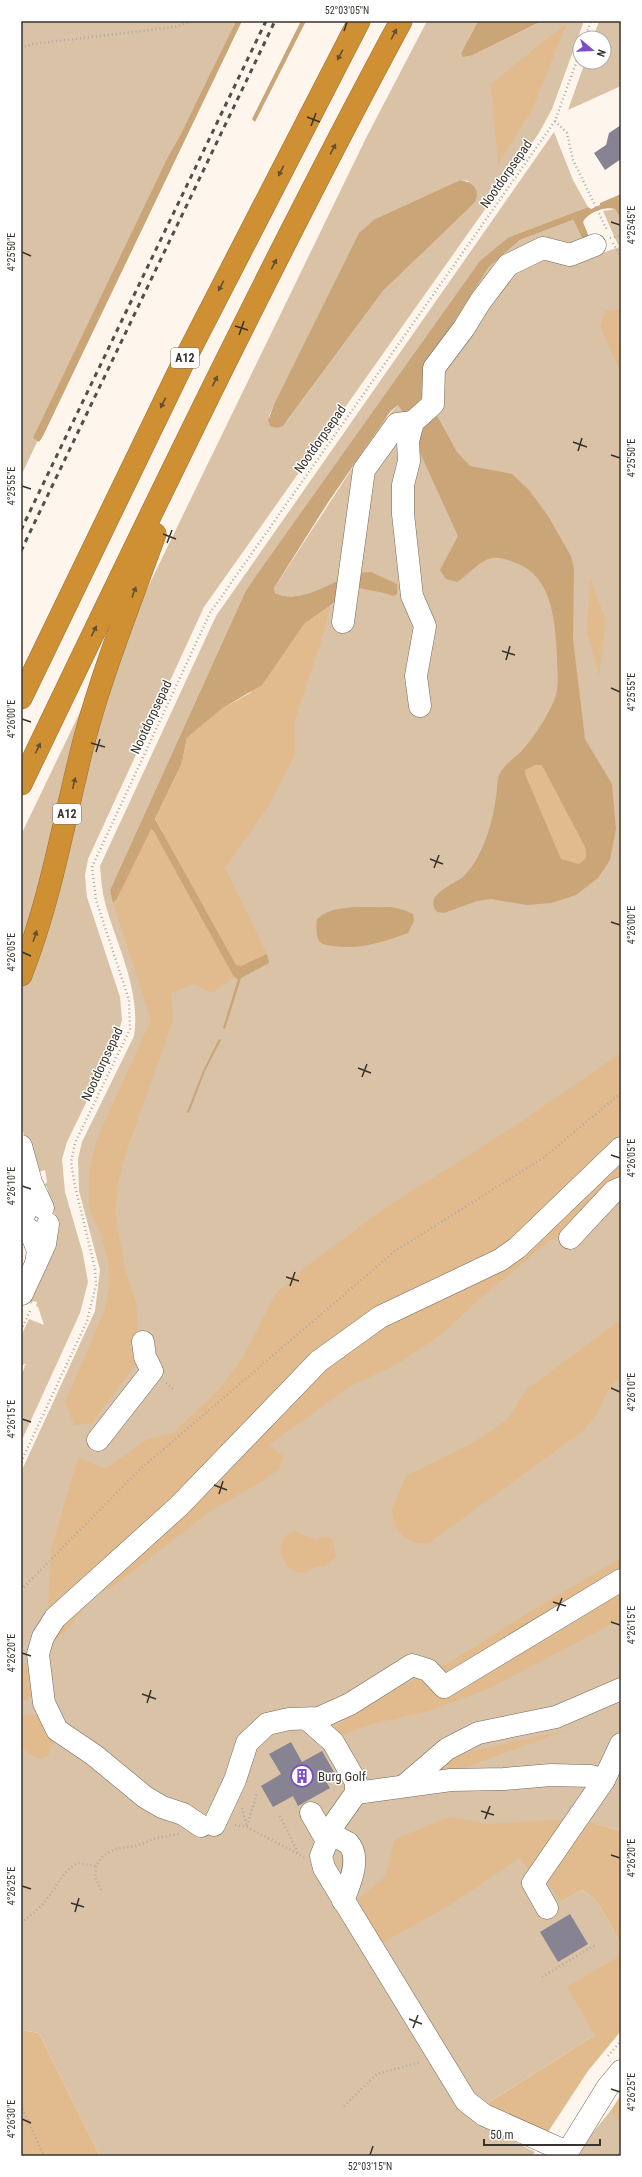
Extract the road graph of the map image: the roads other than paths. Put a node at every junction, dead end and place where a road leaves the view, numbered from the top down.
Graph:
1 (359, 21) edge
2 (400, 21) edge
3 (603, 242) road end
4 (198, 416) junction
5 (413, 422) junction
6 (344, 622) dead end
7 (21, 698) edge
8 (420, 706) dead end
9 (21, 784) edge
10 (21, 975) edge
11 (21, 1148) edge
12 (621, 1148) edge
13 (21, 1154) edge
14 (621, 1188) edge
15 (570, 1238) dead end
16 (28, 1263) edge
17 (24, 1299) edge
18 (143, 1342) dead end
19 (98, 1440) dead end
20 (621, 1580) edge
21 (621, 1689) edge
22 (307, 1719) junction
23 (621, 1744) edge
24 (604, 1780) junction
25 (405, 1785) junction
26 (356, 1793) junction
27 (312, 1813) dead end
28 (327, 1841) junction
29 (343, 1901) junction
30 (547, 1908) dead end
31 (621, 2071) edge
32 (566, 2154) edge

1 -> 7 highway, A12
4 -> 2 highway, A12
3 - 5 street
9 -> 4 highway, A12
10 -> 4 highway, A12
5 - 6 street
5 - 8 street
11 - 13 street
11 - 16 street
12 - 22 street
14 - 15 street
16 - 17 street
18 - 19 street
20 - 22 street
21 - 25 street
22 - 26 street
23 - 24 street
24 - 25 street
24 - 30 street
25 - 26 street
26 - 28 street
27 - 28 street
28 - 29 street
28 - 29 street
29 - 32 street
31 - 32 street

